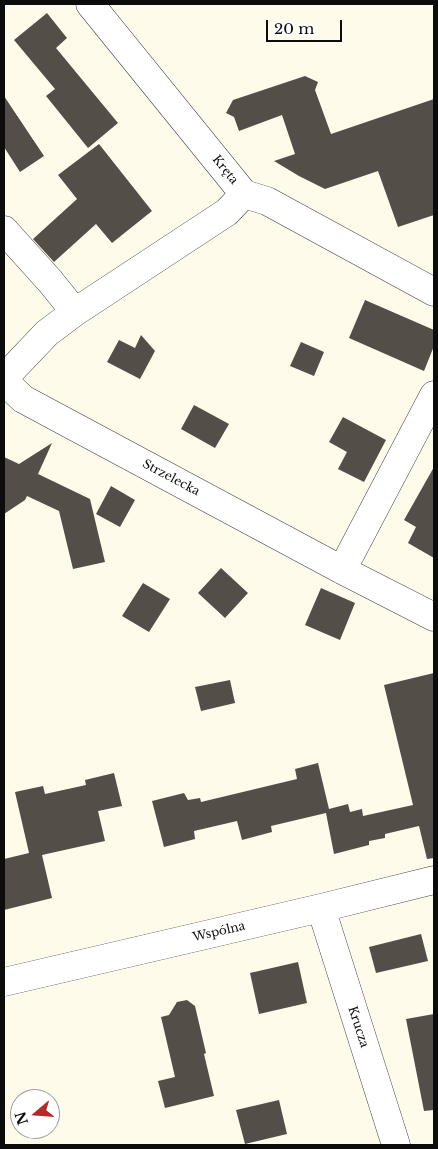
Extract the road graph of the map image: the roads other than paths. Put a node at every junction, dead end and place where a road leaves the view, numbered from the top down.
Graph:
1 (90, 4) edge
2 (244, 194) junction
3 (4, 230) edge
4 (434, 292) edge
5 (75, 312) junction
6 (4, 380) edge
7 (434, 395) edge
8 (342, 570) junction
9 (434, 617) edge
10 (434, 880) edge
11 (321, 908) junction
12 (4, 982) edge
13 (396, 1145) edge

1 - 2 street, Kręta
2 - 4 street, Kręta
2 - 5 street, Strzelecka
3 - 5 street
5 - 6 street, Strzelecka
6 - 8 street, Strzelecka
7 - 8 street
8 - 9 street, Strzelecka
10 - 11 street, Wspólna
11 - 12 street, Wspólna
11 - 13 street, Krucza

